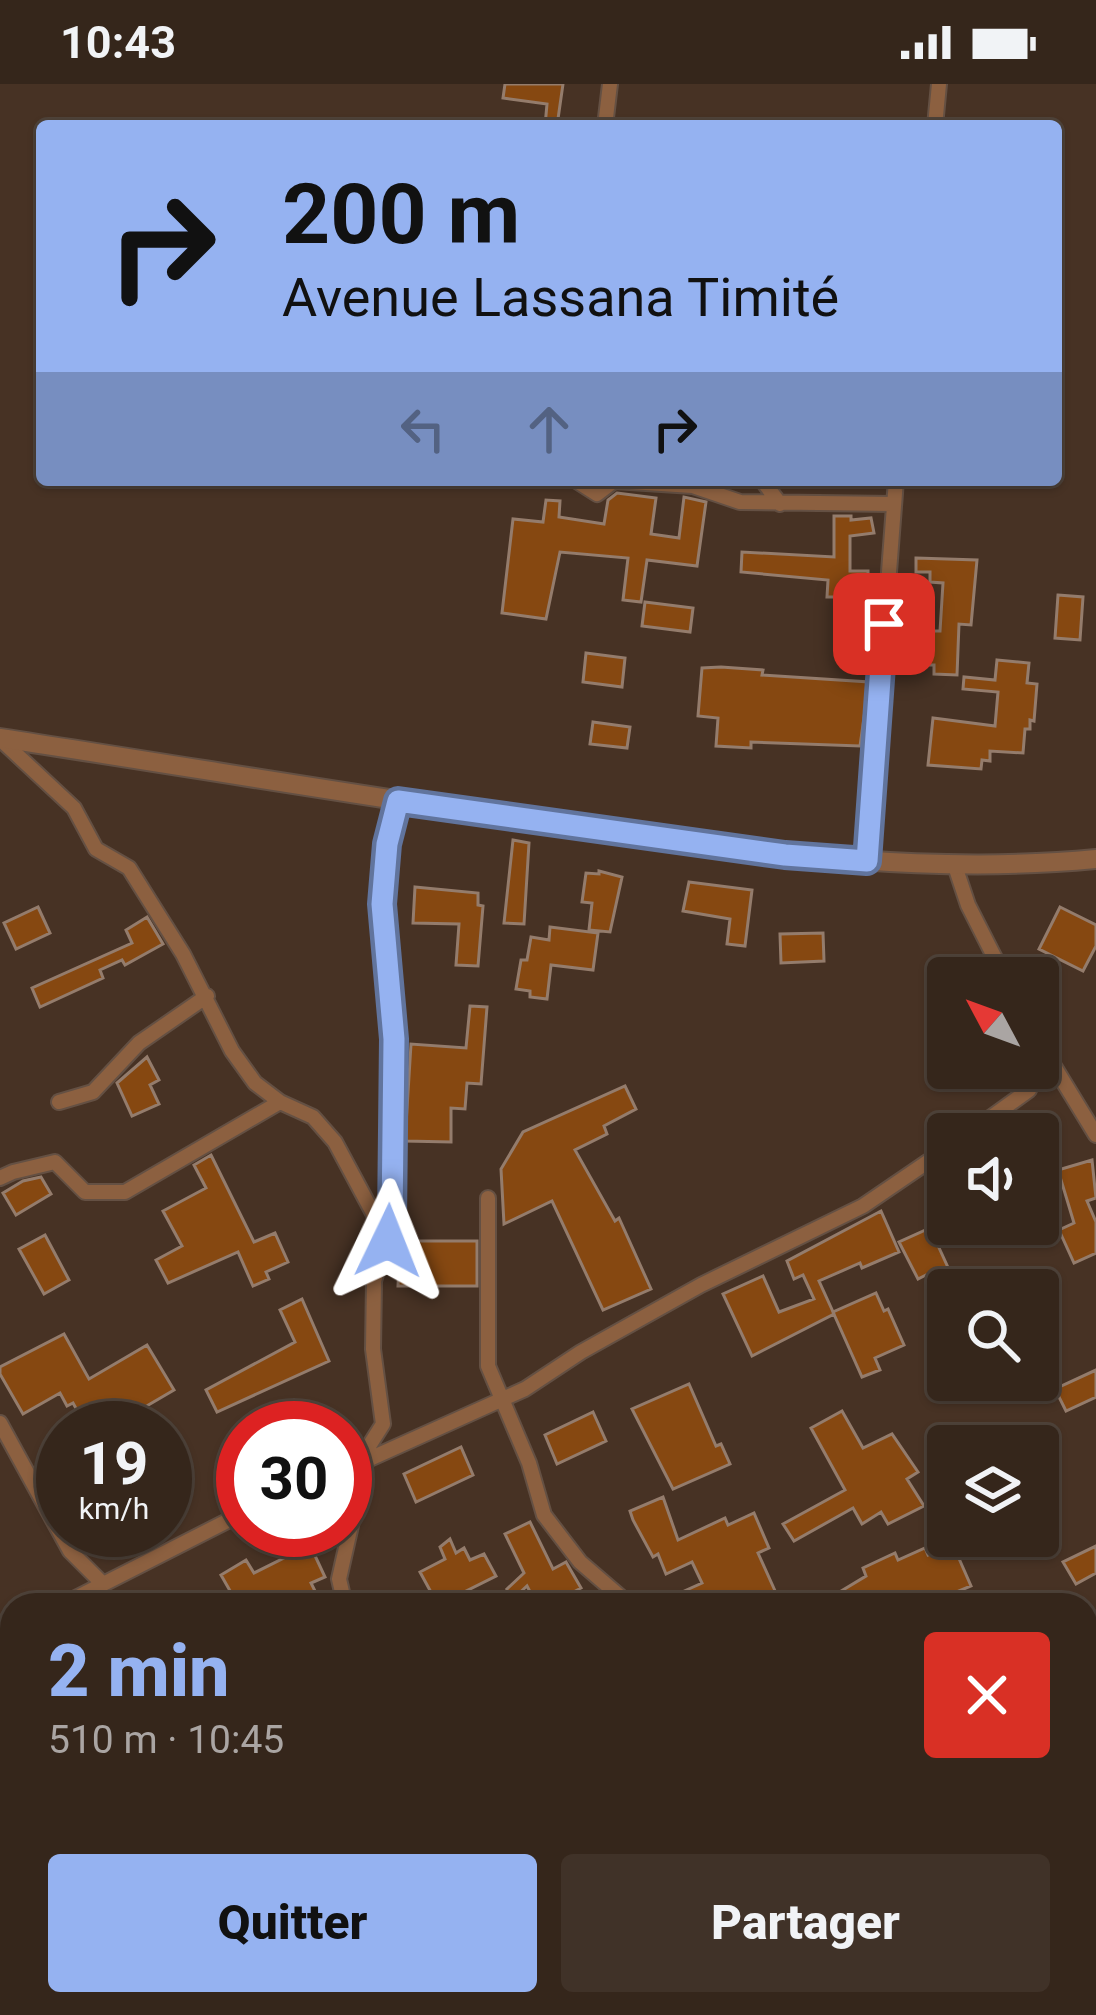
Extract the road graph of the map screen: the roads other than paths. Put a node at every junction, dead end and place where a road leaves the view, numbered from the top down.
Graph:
1 (610, 84) edge
2 (939, 84) edge
3 (606, 120) edge
4 (936, 120) edge
5 (696, 486) edge
6 (766, 486) edge
7 (895, 486) edge
8 (780, 504) junction
9 (893, 504) junction
10 (0, 739) edge
11 (398, 801) junction
12 (1096, 859) edge
13 (867, 861) junction
14 (955, 866) junction
15 (994, 957) edge
16 (207, 996) junction
17 (1059, 1074) edge
18 (1029, 1089) edge
19 (59, 1102) dead end
20 (280, 1102) junction
21 (997, 1113) edge
22 (1096, 1135) edge
23 (927, 1162) edge
24 (0, 1178) edge
25 (488, 1198) dead end
26 (388, 1241) junction
27 (504, 1400) junction
28 (0, 1423) edge
29 (372, 1439) edge
30 (372, 1458) edge
31 (216, 1527) edge
32 (344, 1557) edge
33 (103, 1585) junction
34 (87, 1593) edge
35 (342, 1593) edge
36 (616, 1593) edge

1 - 3 street
2 - 4 street
5 - 8 street
6 - 8 street
7 - 9 street
8 - 9 street
9 - 13 street
10 - 11 street
10 - 16 street
11 - 13 street
11 - 26 street
12 - 14 street
13 - 14 street
14 - 15 street
16 - 19 street
16 - 20 street
17 - 22 street
18 - 21 street
20 - 24 street
20 - 26 street
23 - 27 street
25 - 27 street
26 - 29 street
27 - 30 street
27 - 36 street
28 - 33 street
31 - 33 street
32 - 35 street
33 - 34 street

